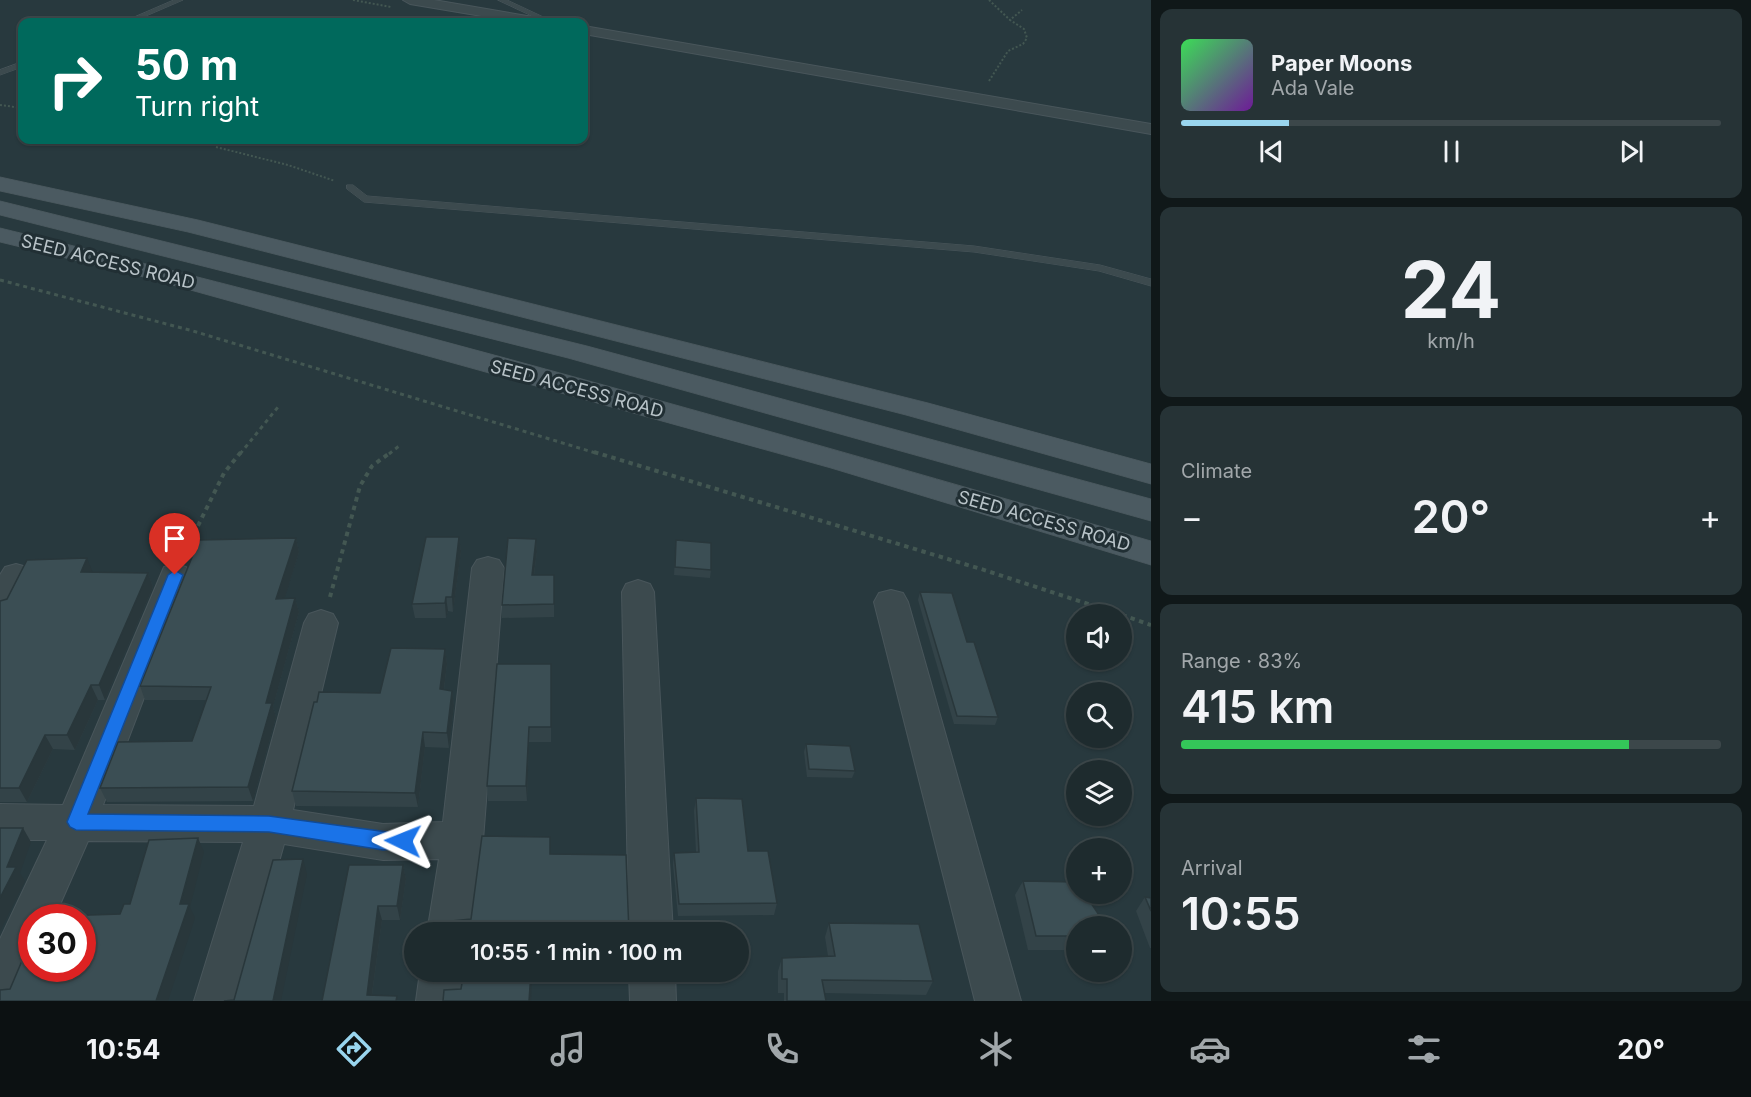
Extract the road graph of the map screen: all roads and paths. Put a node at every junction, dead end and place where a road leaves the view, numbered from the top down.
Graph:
1 (180, 0) edge
2 (410, 0) edge
3 (501, 0) edge
4 (989, 0) edge
5 (1022, 10) dead end
6 (137, 18) edge
7 (515, 18) edge
8 (541, 18) edge
9 (1010, 20) junction
10 (588, 31) edge
11 (18, 66) edge
12 (0, 73) edge
13 (967, 97) junction
14 (0, 105) edge
15 (18, 107) edge
16 (1151, 129) edge
17 (216, 147) dead end
18 (0, 184) edge
19 (350, 187) joint
20 (0, 208) edge
21 (0, 235) edge
22 (0, 280) edge
23 (1151, 283) edge
24 (278, 406) dead end
25 (399, 446) dead end
26 (1151, 474) edge
27 (1151, 510) edge
28 (1151, 553) edge
29 (488, 568) dead end
30 (16, 575) edge
31 (175, 575) joint
32 (638, 592) dead end
33 (891, 602) dead end
34 (0, 603) edge
35 (1088, 604) edge
36 (1132, 618) edge
37 (321, 623) joint
38 (1151, 625) edge
39 (0, 822) edge
40 (76, 822) junction
41 (269, 824) junction
42 (462, 840) junction
43 (39, 904) edge
44 (451, 922) edge
45 (651, 922) edge
46 (18, 950) edge
47 (442, 982) edge
48 (652, 982) edge
49 (0, 989) edge
50 (217, 1001) edge
51 (439, 1001) edge
52 (653, 1001) edge
53 (998, 1001) edge

1 - 6 lane
2 - 7 street
3 - 8 lane
4 - 9 path
5 - 9 path
9 - 13 path
10 - 13 street
11 - 12 lane
13 - 16 street
14 - 15 path
17 - 19 path
18 - 26 street
19 - 23 lane
20 - 27 street, SEED ACCESS ROAD
21 - 28 street, SEED ACCESS ROAD
22 - 35 path
24 - 31 path
25 - 37 path
29 - 42 street
30 - 34 street
31 - 40 street
32 - 45 street
33 - 53 street
36 - 38 path
37 - 41 street
39 - 40 street
40 - 41 street
40 - 43 street
41 - 42 street
41 - 50 street
42 - 44 street
46 - 49 street
47 - 51 street
48 - 52 street

